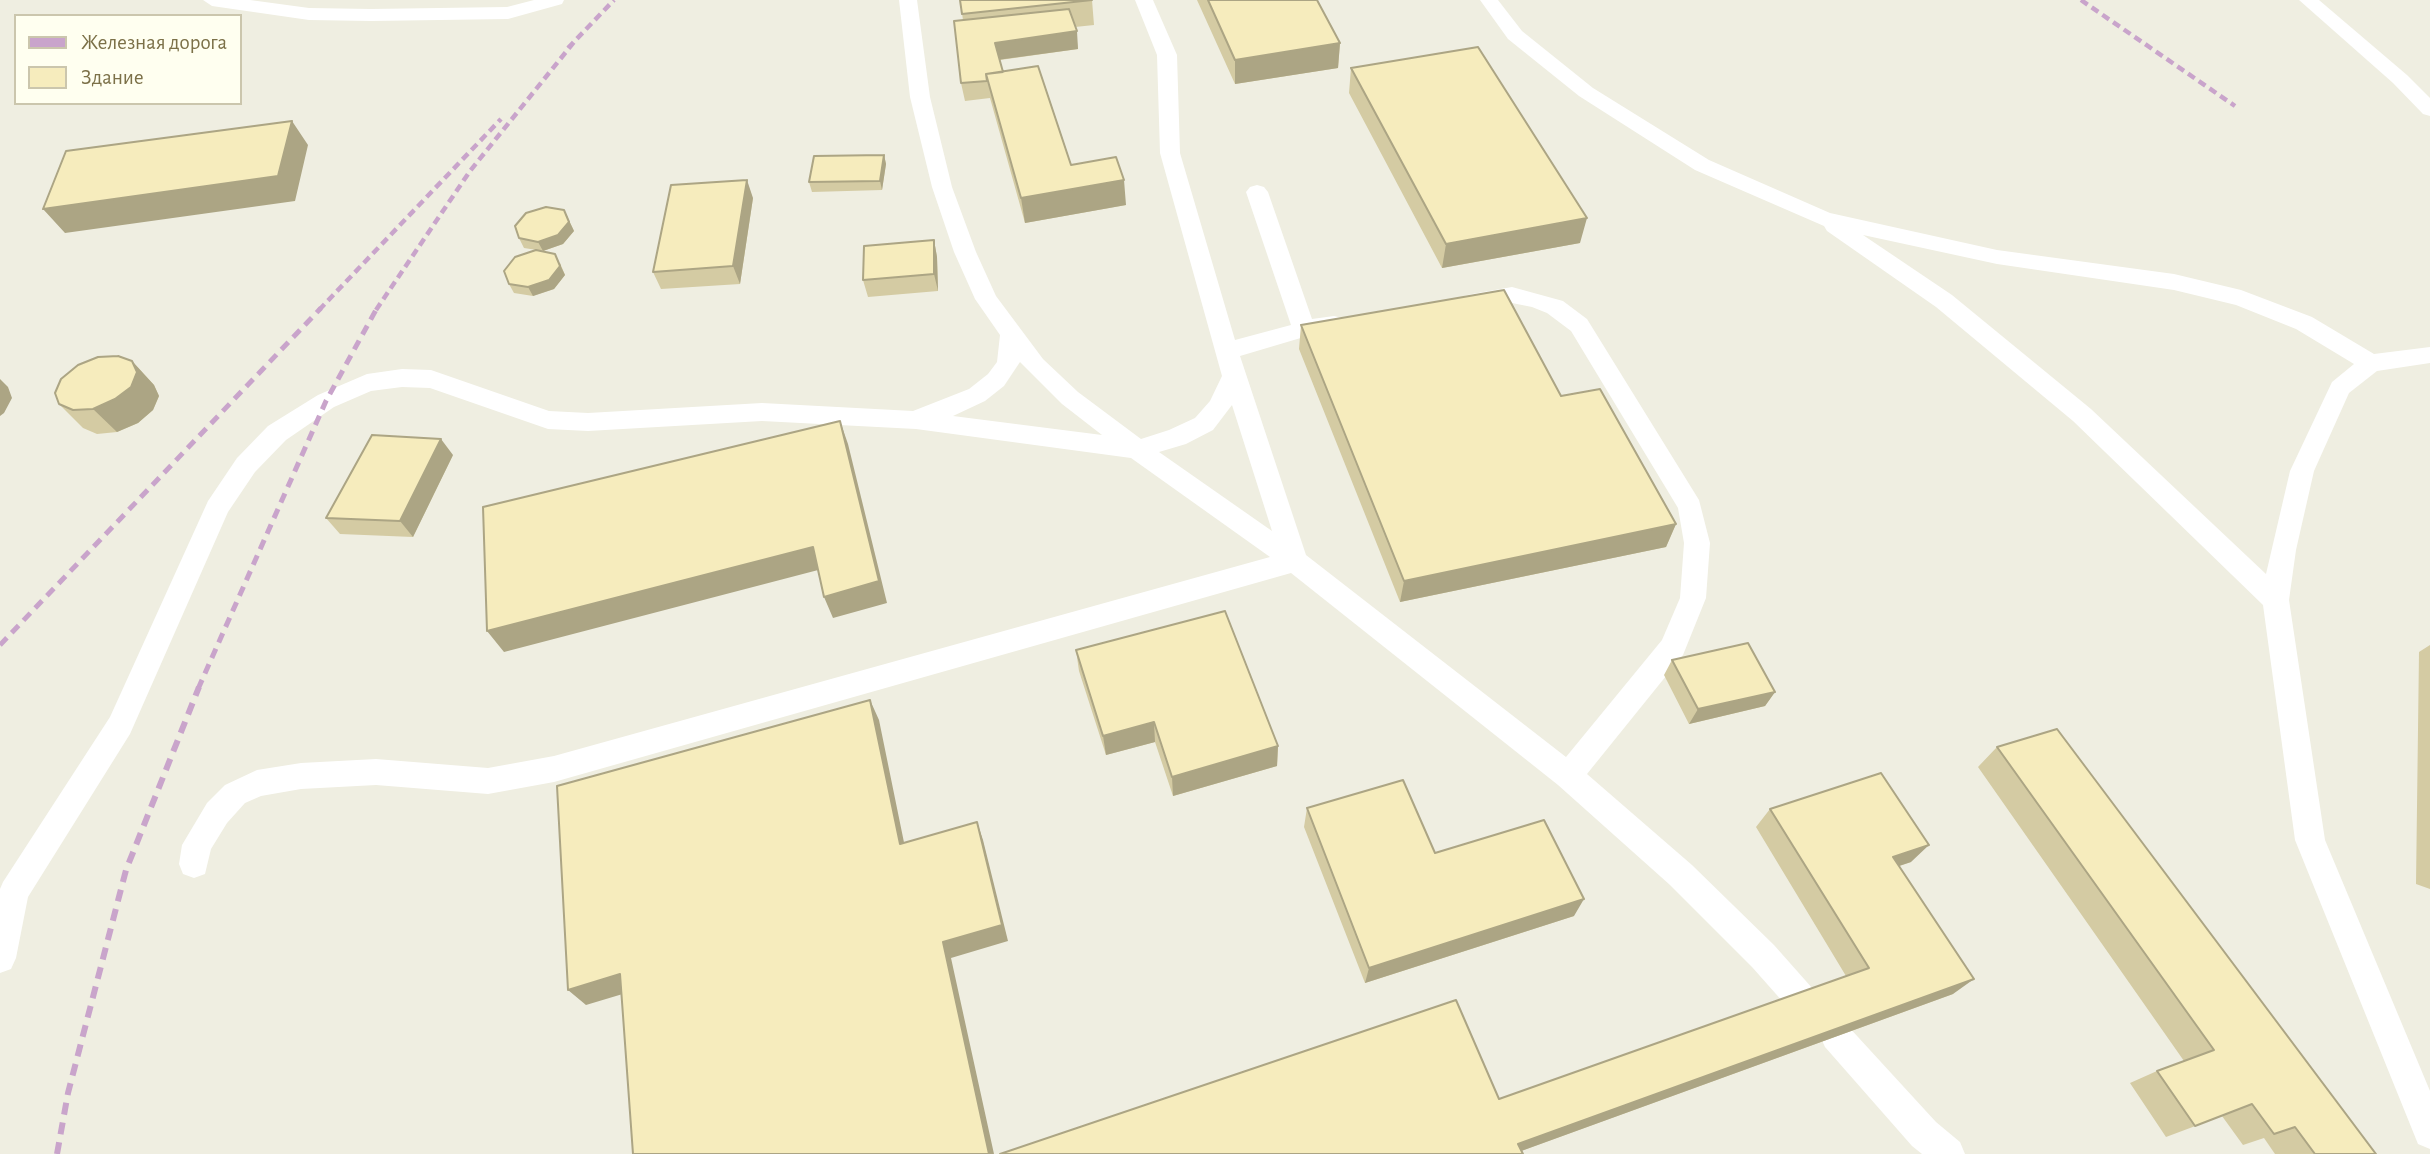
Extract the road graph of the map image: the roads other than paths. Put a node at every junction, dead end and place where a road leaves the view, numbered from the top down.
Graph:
1 (212, 0) edge
2 (555, 0) edge
3 (908, 0) edge
4 (1144, 0) edge
5 (1489, 0) edge
6 (2308, 0) edge
7 (2430, 110) edge
8 (1257, 192) dead end
9 (1824, 219) junction
10 (1447, 306) edge
11 (1356, 321) edge
12 (1304, 329) junction
13 (1012, 336) junction
14 (2430, 355) edge
15 (1231, 363) junction
16 (2371, 363) junction
17 (916, 419) junction
18 (1137, 449) junction
19 (1295, 561) junction
20 (2276, 600) junction
21 (1568, 776) junction
22 (194, 864) dead end
23 (0, 958) edge
24 (1802, 1000) edge
25 (1836, 1036) edge
26 (2430, 1132) edge
27 (1948, 1154) edge

1 - 2 lane
3 - 13 lane
4 - 15 lane
5 - 9 lane
6 - 7 lane
8 - 12 lane
9 - 16 lane
9 - 20 lane
10 - 21 lane
11 - 12 lane
12 - 15 lane
13 - 17 lane
13 - 18 lane
14 - 16 lane
15 - 18 lane
15 - 19 lane
16 - 20 lane
17 - 18 lane
17 - 23 lane
18 - 19 lane
19 - 21 lane
19 - 22 lane
20 - 26 lane
21 - 24 lane
25 - 27 lane

